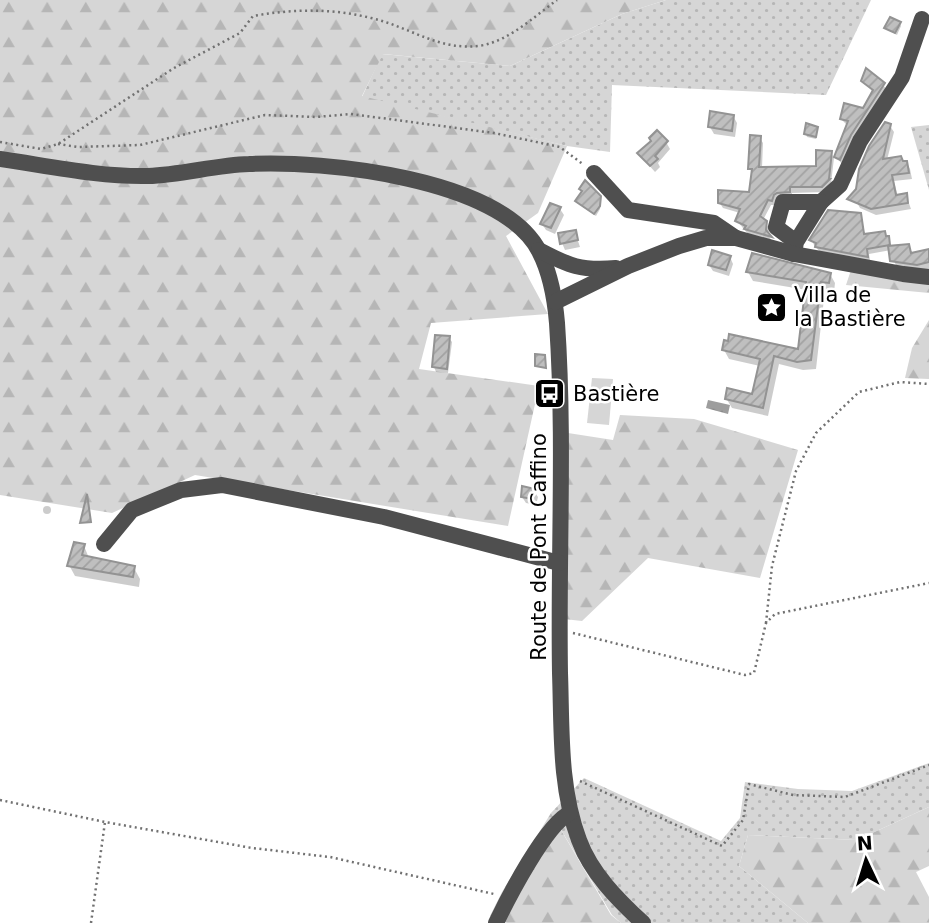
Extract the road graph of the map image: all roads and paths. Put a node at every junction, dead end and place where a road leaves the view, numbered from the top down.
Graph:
1 (557, 0) edge
2 (922, 19) dead end
3 (0, 142) edge
4 (58, 144) junction
5 (0, 159) edge
6 (594, 173) joint
7 (821, 202) junction
8 (736, 239) junction
9 (795, 248) junction
10 (539, 250) junction
11 (628, 266) junction
12 (570, 267) junction
13 (929, 276) edge
14 (552, 285) junction
15 (555, 302) junction
16 (929, 384) edge
17 (104, 544) dead end
18 (559, 563) junction
19 (929, 583) edge
20 (766, 623) junction
21 (559, 629) junction
22 (929, 765) edge
23 (565, 774) junction
24 (0, 800) edge
25 (570, 813) junction
26 (105, 822) junction
27 (508, 897) junction
28 (91, 923) edge
29 (496, 923) edge
30 (643, 923) edge

1 - 4 path
2 - 7 street
3 - 4 path
4 - 6 path
5 - 10 street, Route de Pont Caffino
6 - 8 street
7 - 9 street
7 - 9 street
8 - 9 street
8 - 11 street
9 - 13 street
10 - 12 street
10 - 14 street, Route de Pont Caffino
11 - 12 street
11 - 15 street
12 - 14 street
14 - 15 street, Route de Pont Caffino
15 - 18 street, Route de Pont Caffino
16 - 20 path
17 - 18 street
18 - 21 street, Route de Pont Caffino
19 - 20 path
20 - 21 path
21 - 23 street, Route de Pont Caffino
22 - 23 path
23 - 25 street, Route de Pont Caffino
24 - 26 path
25 - 27 street
25 - 30 street, Route de Pont Caffino
26 - 27 path
26 - 28 path
27 - 29 street

